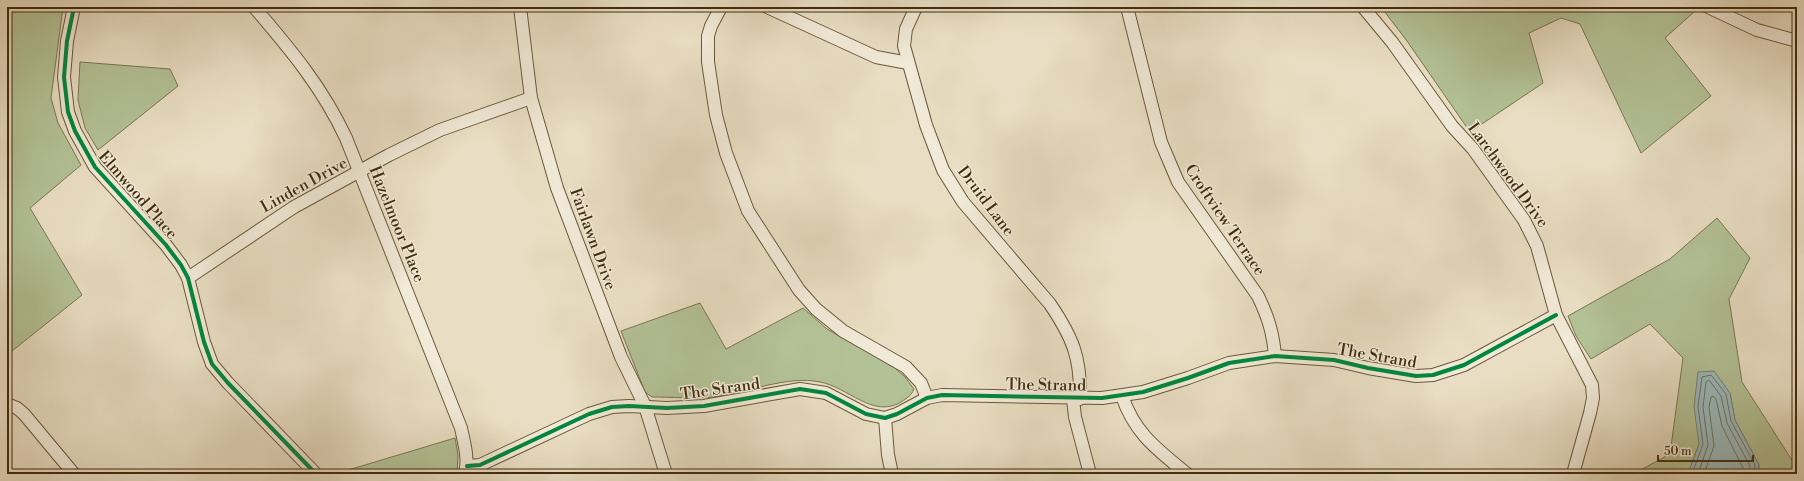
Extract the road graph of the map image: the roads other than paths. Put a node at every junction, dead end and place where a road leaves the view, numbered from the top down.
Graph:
1 (74, 7) edge
2 (254, 7) edge
3 (520, 7) edge
4 (721, 7) edge
5 (767, 7) edge
6 (916, 7) edge
7 (1127, 7) edge
8 (1363, 7) edge
9 (1708, 7) edge
10 (1797, 41) edge
11 (908, 63) junction
12 (531, 98) junction
13 (358, 173) junction
14 (188, 278) junction
15 (1556, 315) junction
16 (1275, 356) junction
17 (1122, 396) junction
18 (927, 398) junction
19 (1077, 399) junction
20 (7, 404) edge
21 (644, 406) junction
22 (885, 418) junction
23 (466, 470) edge
24 (74, 474) edge
25 (315, 474) edge
26 (666, 474) edge
27 (892, 474) edge
28 (1090, 474) edge
29 (1187, 474) edge
30 (1572, 474) edge

1 - 14 street, Elmwood Place
2 - 13 street, Hazelmoor Place
3 - 12 street, Fairlawn Drive
4 - 18 street
5 - 11 street
6 - 11 street, Druid Lane
7 - 16 street, Croftview Terrace
8 - 15 street, Larchwood Drive
9 - 10 street
11 - 19 street, Druid Lane
12 - 13 street, Linden Drive
12 - 21 street, Fairlawn Drive
13 - 14 street, Linden Drive
13 - 23 street, Hazelmoor Place
14 - 25 street, Elmwood Place
15 - 16 street, The Strand
15 - 30 street, Larchwood Drive
16 - 17 street, The Strand
17 - 19 street, The Strand
17 - 29 street
18 - 19 street, The Strand
18 - 22 street, The Strand
19 - 28 street, Druid Lane
20 - 24 street
21 - 22 street, The Strand
21 - 23 street, The Strand
21 - 26 street, Fairlawn Drive
22 - 27 street

